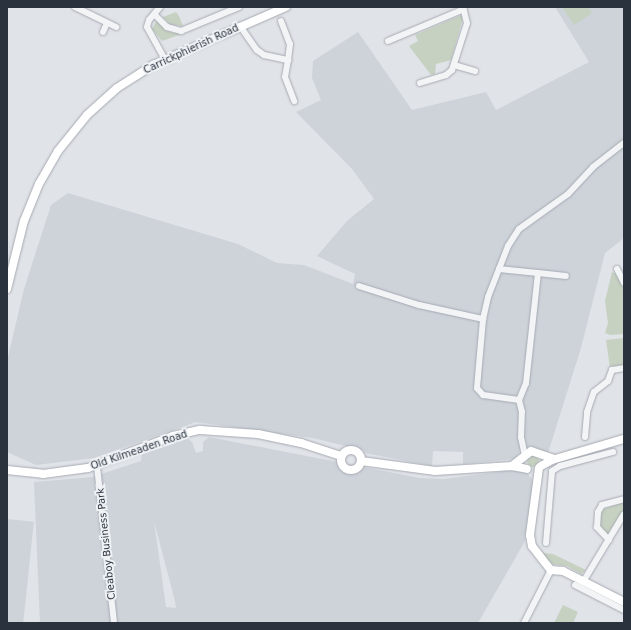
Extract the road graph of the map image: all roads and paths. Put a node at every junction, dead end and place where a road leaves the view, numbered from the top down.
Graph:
1 (75, 7) edge
2 (160, 7) edge
3 (239, 7) edge
4 (286, 7) edge
5 (463, 8) edge
6 (155, 15) junction
7 (281, 21) dead end
8 (107, 23) junction
9 (240, 26) junction
10 (116, 27) dead end
11 (103, 32) dead end
12 (406, 34) junction
13 (388, 41) dead end
14 (410, 41) dead end
15 (165, 59) junction
16 (288, 60) junction
17 (454, 64) junction
18 (476, 71) dead end
19 (420, 83) dead end
20 (294, 101) dead end
21 (624, 143) edge
22 (499, 269) junction
23 (618, 269) dead end
24 (538, 273) junction
25 (566, 276) dead end
26 (624, 282) edge
27 (359, 286) dead end
28 (7, 290) edge
29 (483, 319) junction
30 (624, 368) edge
31 (519, 400) junction
32 (585, 437) dead end
33 (624, 439) edge
34 (522, 442) junction
35 (598, 451) junction
36 (613, 452) dead end
37 (537, 453) junction
38 (341, 456) junction
39 (524, 457) junction
40 (555, 459) junction
41 (361, 461) junction
42 (97, 466) junction
43 (512, 466) junction
44 (540, 467) junction
45 (7, 470) edge
46 (528, 470) junction
47 (536, 481) junction
48 (624, 499) edge
49 (623, 519) edge
50 (610, 540) junction
51 (546, 543) dead end
52 (551, 570) junction
53 (583, 582) junction
54 (575, 585) dead end
55 (610, 599) junction
56 (624, 602) edge
57 (624, 610) edge
58 (114, 623) edge
59 (524, 623) edge

1 - 8 street
2 - 6 street
3 - 6 street
4 - 9 street, Carrickphierish Road
5 - 12 street
5 - 17 street
6 - 15 street
7 - 16 street
8 - 10 street
8 - 11 street
9 - 15 street, Carrickphierish Road
9 - 16 street
12 - 13 street
12 - 14 street
15 - 28 street, Carrickphierish Road
16 - 20 street
17 - 18 street
17 - 19 street
21 - 22 street
22 - 24 street
22 - 29 street
23 - 26 street
24 - 25 street
24 - 31 street
27 - 29 street
29 - 31 street
30 - 32 street
31 - 34 street
33 - 35 street
34 - 37 street
34 - 39 street
35 - 36 street
35 - 40 street
35 - 51 street
37 - 39 street
37 - 40 street
37 - 44 street
38 - 41 street
38 - 41 street
38 - 42 street, Old Kilmeaden Road
39 - 43 street
39 - 46 street
40 - 44 street
41 - 43 street
42 - 45 street, Old Kilmeaden Road
42 - 58 street, Cleaboy Business Park
43 - 46 street
44 - 46 street
44 - 47 street
46 - 47 street
47 - 52 street
48 - 50 street
49 - 50 street
50 - 53 street
52 - 53 street
52 - 59 street
53 - 55 street
54 - 55 street
55 - 56 street
55 - 57 street

